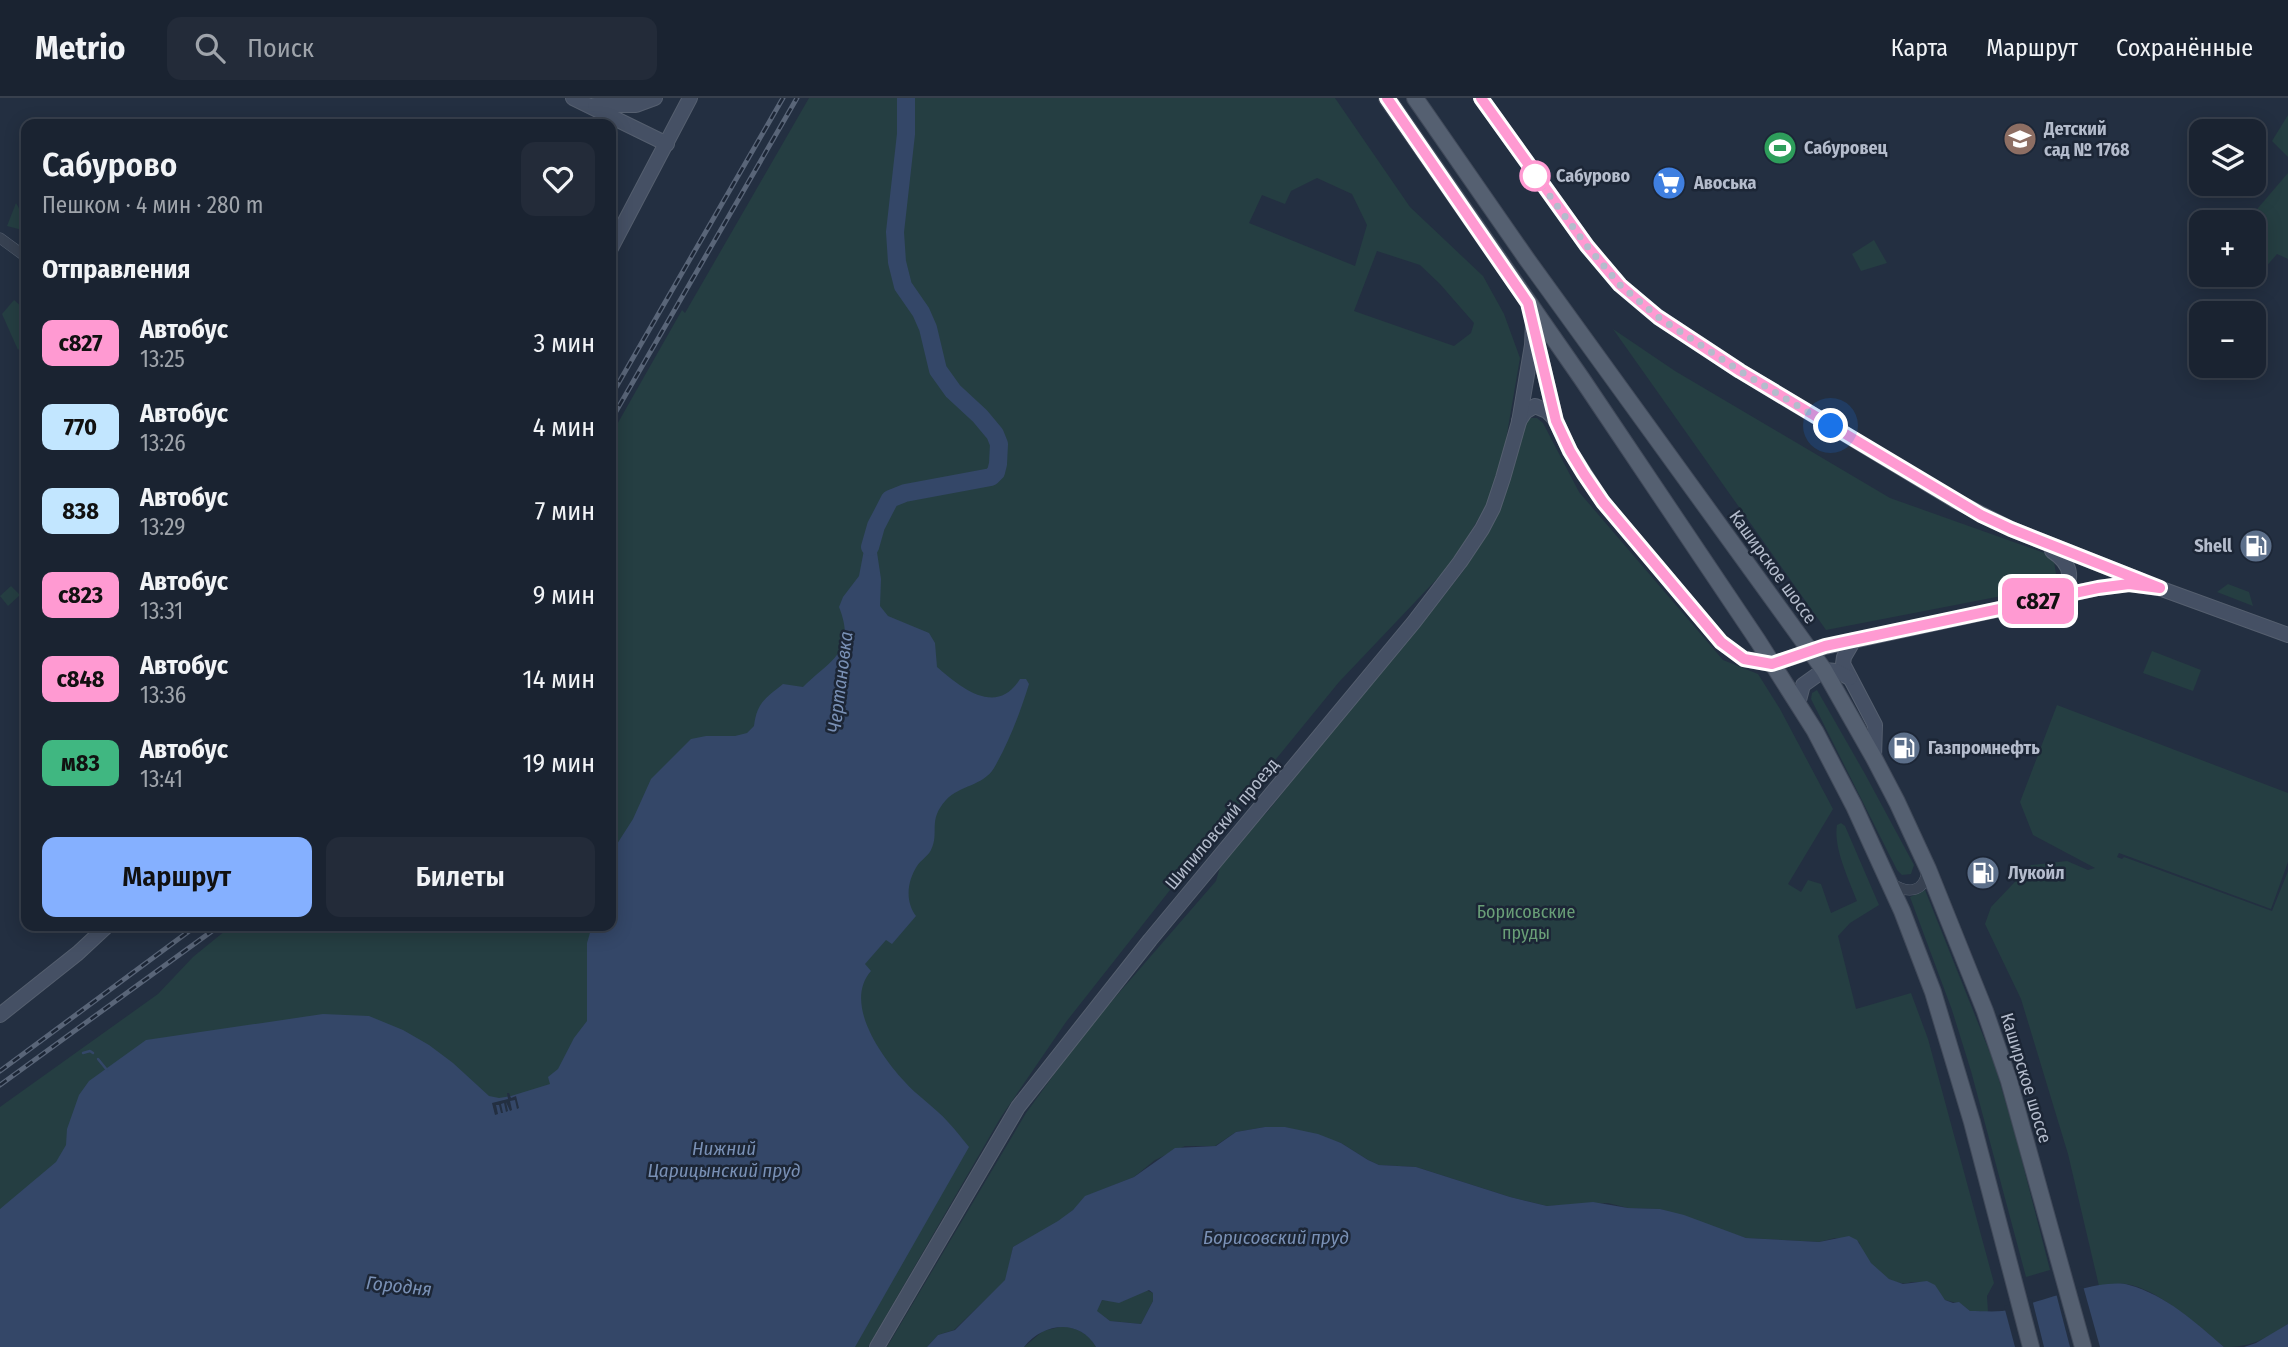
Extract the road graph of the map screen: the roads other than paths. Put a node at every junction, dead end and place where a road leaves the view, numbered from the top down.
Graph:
1 (573, 98) edge
2 (655, 98) edge
3 (691, 98) edge
4 (1387, 98) edge
5 (1416, 98) edge
6 (1481, 98) edge
7 (590, 105) junction
8 (667, 144) junction
9 (0, 238) edge
10 (616, 239) edge
11 (21, 253) edge
12 (1528, 303) junction
13 (1533, 322) junction
14 (1556, 421) junction
15 (1518, 422) junction
16 (2037, 540) junction
17 (2160, 588) junction
18 (2052, 598) junction
19 (2288, 635) edge
20 (1854, 640) junction
21 (1811, 651) junction
22 (1772, 664) junction
23 (1824, 670) junction
24 (1850, 678) junction
25 (1798, 704) junction
26 (1874, 758) junction
27 (1928, 869) junction
28 (1887, 880) junction
29 (102, 931) edge
30 (0, 1015) edge
31 (877, 1347) edge
32 (2031, 1347) edge
33 (2083, 1347) edge

1 - 7 main road
2 - 7 main road
3 - 8 main road
4 - 12 main road
5 - 21 main road, Каширское шоссе
6 - 16 main road
7 - 8 main road
8 - 10 main road
9 - 11 street
12 - 13 main road, Шипиловский проезд
12 - 22 main road
13 - 14 main road
13 - 15 main road, Шипиловский проезд
14 - 15 main road
14 - 22 main road
15 - 31 main road, Шипиловский проезд
16 - 17 main road
16 - 18 main road
17 - 18 main road
17 - 19 main road
18 - 20 main road
20 - 21 main road
20 - 24 main road
21 - 22 main road
21 - 23 main road, Каширское шоссе
22 - 25 main road
23 - 24 main road
23 - 25 main road
23 - 26 main road, Каширское шоссе
24 - 26 main road
25 - 28 main road
26 - 27 main road, Каширское шоссе
27 - 28 street
27 - 33 main road, Каширское шоссе
28 - 32 main road
29 - 30 main road

